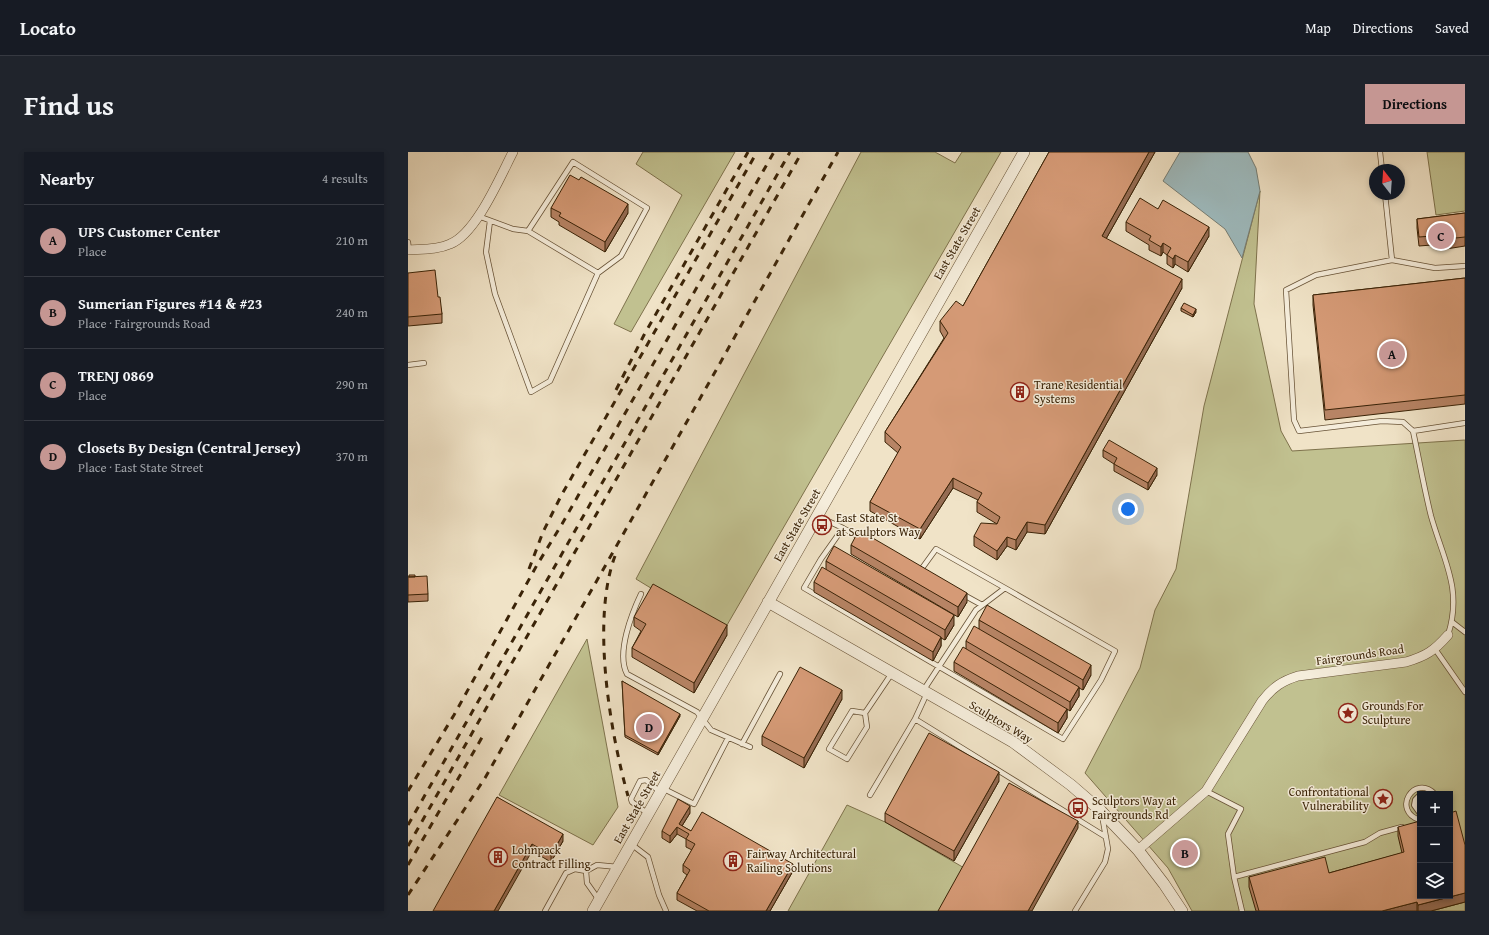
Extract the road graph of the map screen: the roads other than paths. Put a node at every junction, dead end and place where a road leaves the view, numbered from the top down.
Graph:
1 (513, 152) edge
2 (1024, 152) edge
3 (1380, 152) edge
4 (1381, 164) edge
5 (1386, 200) edge
6 (478, 216) junction
7 (490, 221) junction
8 (528, 231) junction
9 (408, 247) edge
10 (1392, 260) junction
11 (1465, 266) edge
12 (598, 273) junction
13 (424, 363) dead end
14 (408, 365) edge
15 (1465, 423) edge
16 (1413, 431) junction
17 (817, 516) junction
18 (843, 528) junction
19 (869, 542) edge
20 (914, 568) edge
21 (921, 571) junction
22 (927, 575) edge
23 (1005, 588) junction
24 (955, 590) edge
25 (641, 594) dead end
26 (768, 602) junction
27 (982, 605) junction
28 (1452, 622) junction
29 (1465, 632) edge
30 (1448, 635) joint
31 (1435, 649) junction
32 (939, 667) junction
33 (892, 673) junction
34 (780, 674) dead end
35 (925, 692) junction
36 (1465, 692) edge
37 (865, 713) junction
38 (702, 719) junction
39 (915, 719) junction
40 (728, 738) junction
41 (742, 744) junction
42 (750, 747) dead end
43 (661, 790) junction
44 (1206, 790) junction
45 (1431, 791) edge
46 (870, 795) dead end
47 (1101, 812) junction
48 (648, 814) junction
49 (1417, 818) edge
50 (1417, 821) edge
51 (1413, 823) edge
52 (1406, 825) edge
53 (1106, 837) junction
54 (630, 844) junction
55 (1138, 850) junction
56 (618, 867) junction
57 (586, 871) junction
58 (1234, 877) junction
59 (599, 900) junction
60 (545, 911) edge
61 (593, 911) edge
62 (666, 911) edge
63 (1075, 911) edge
64 (1182, 911) edge
65 (1242, 911) edge

1 - 6 street
2 - 17 street, East State Street
3 - 4 lane
5 - 10 lane
6 - 7 lane
6 - 9 street
7 - 8 lane
7 - 12 lane
8 - 12 lane
8 - 12 lane
10 - 11 lane
10 - 16 lane
13 - 14 lane
15 - 16 lane
16 - 28 lane, Fairgrounds Road
17 - 18 lane
17 - 26 street, East State Street
18 - 19 lane
18 - 32 lane
20 - 21 lane
21 - 22 lane
21 - 23 lane
23 - 27 lane
23 - 32 lane
24 - 27 lane
25 - 38 lane
26 - 33 street, Sculptors Way
26 - 38 street, East State Street
27 - 32 lane
28 - 29 lane
28 - 30 lane, Fairgrounds Road
30 - 31 street, Fairgrounds Road
31 - 36 lane
31 - 44 street, Fairgrounds Road
32 - 35 lane
33 - 35 street, Sculptors Way
33 - 37 lane
34 - 41 lane
35 - 39 lane
35 - 47 street, Sculptors Way
37 - 37 lane
38 - 40 lane
38 - 43 street, East State Street
39 - 46 lane
39 - 53 lane
40 - 41 lane
40 - 43 lane
41 - 42 lane
43 - 48 street, East State Street
43 - 48 lane
44 - 55 street, Fairgrounds Road
44 - 58 lane
45 - 49 lane
47 - 53 lane
47 - 55 street, Sculptors Way
48 - 54 street, East State Street
50 - 51 lane
52 - 58 lane
53 - 63 lane
54 - 56 street, East State Street
54 - 62 lane
55 - 64 street, Sculptors Way
56 - 57 lane
56 - 59 street, East State Street
57 - 59 lane
57 - 60 lane
58 - 65 lane
59 - 61 street, East State Street

